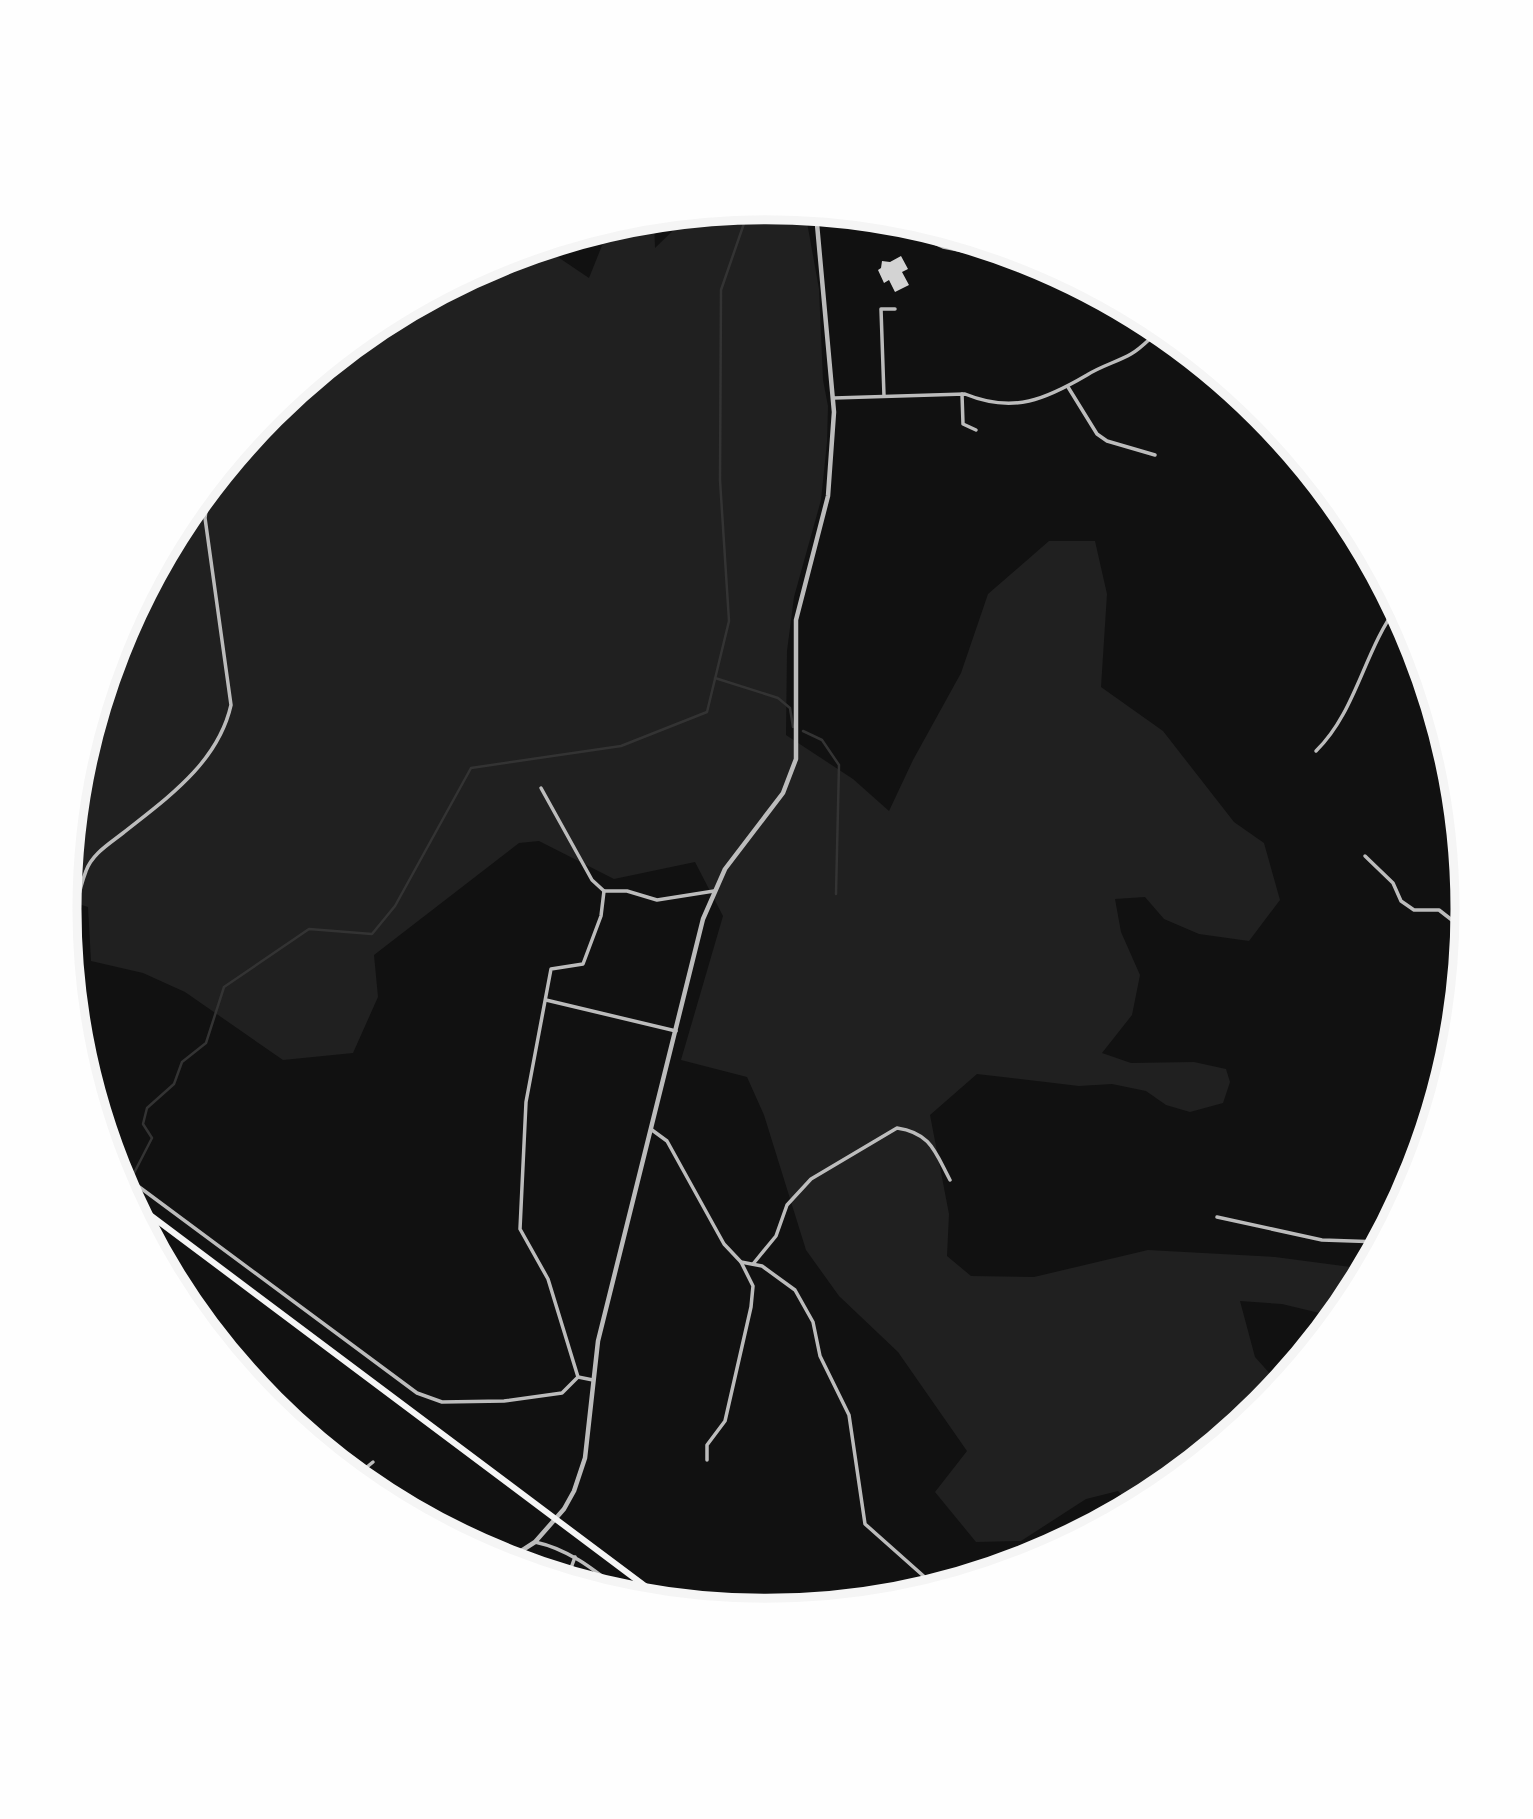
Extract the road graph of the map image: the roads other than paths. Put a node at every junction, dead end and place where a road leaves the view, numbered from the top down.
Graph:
1 (817, 222) edge
2 (930, 240) edge
3 (978, 254) edge
4 (895, 309) dead end
5 (1152, 337) edge
6 (1068, 387) junction
7 (962, 394) junction
8 (884, 396) junction
9 (834, 398) junction
10 (976, 430) dead end
11 (1156, 455) dead end
12 (206, 507) edge
13 (1390, 616) edge
14 (1316, 751) dead end
15 (541, 788) dead end
16 (1365, 856) dead end
17 (604, 891) junction
18 (714, 891) junction
19 (77, 915) edge
20 (1456, 923) edge
21 (545, 1000) junction
22 (676, 1031) junction
23 (652, 1130) junction
24 (950, 1180) dead end
25 (134, 1183) edge
26 (148, 1213) edge
27 (1217, 1217) dead end
28 (1370, 1242) edge
29 (741, 1262) junction
30 (753, 1264) junction
31 (578, 1377) junction
32 (593, 1380) junction
33 (708, 1460) dead end
34 (373, 1462) dead end
35 (364, 1469) edge
36 (535, 1542) junction
37 (519, 1553) edge
38 (575, 1557) junction
39 (570, 1570) edge
40 (606, 1580) edge
41 (928, 1580) edge
42 (648, 1588) edge

1 - 9 street
2 - 3 street
4 - 8 street
5 - 6 street
6 - 7 street
6 - 11 street
7 - 8 street
7 - 10 street
8 - 9 street
9 - 18 street
12 - 19 street
13 - 14 street
15 - 17 street
16 - 20 street
17 - 18 street
17 - 21 street
18 - 22 street
21 - 22 street
21 - 31 street
22 - 23 street
23 - 29 street
23 - 32 street
24 - 30 street
25 - 31 street
26 - 42 highway
27 - 28 street
29 - 30 street
29 - 33 street
30 - 41 street
31 - 32 street
32 - 36 street
34 - 35 street
36 - 37 street
36 - 38 street
38 - 39 street
38 - 40 street

